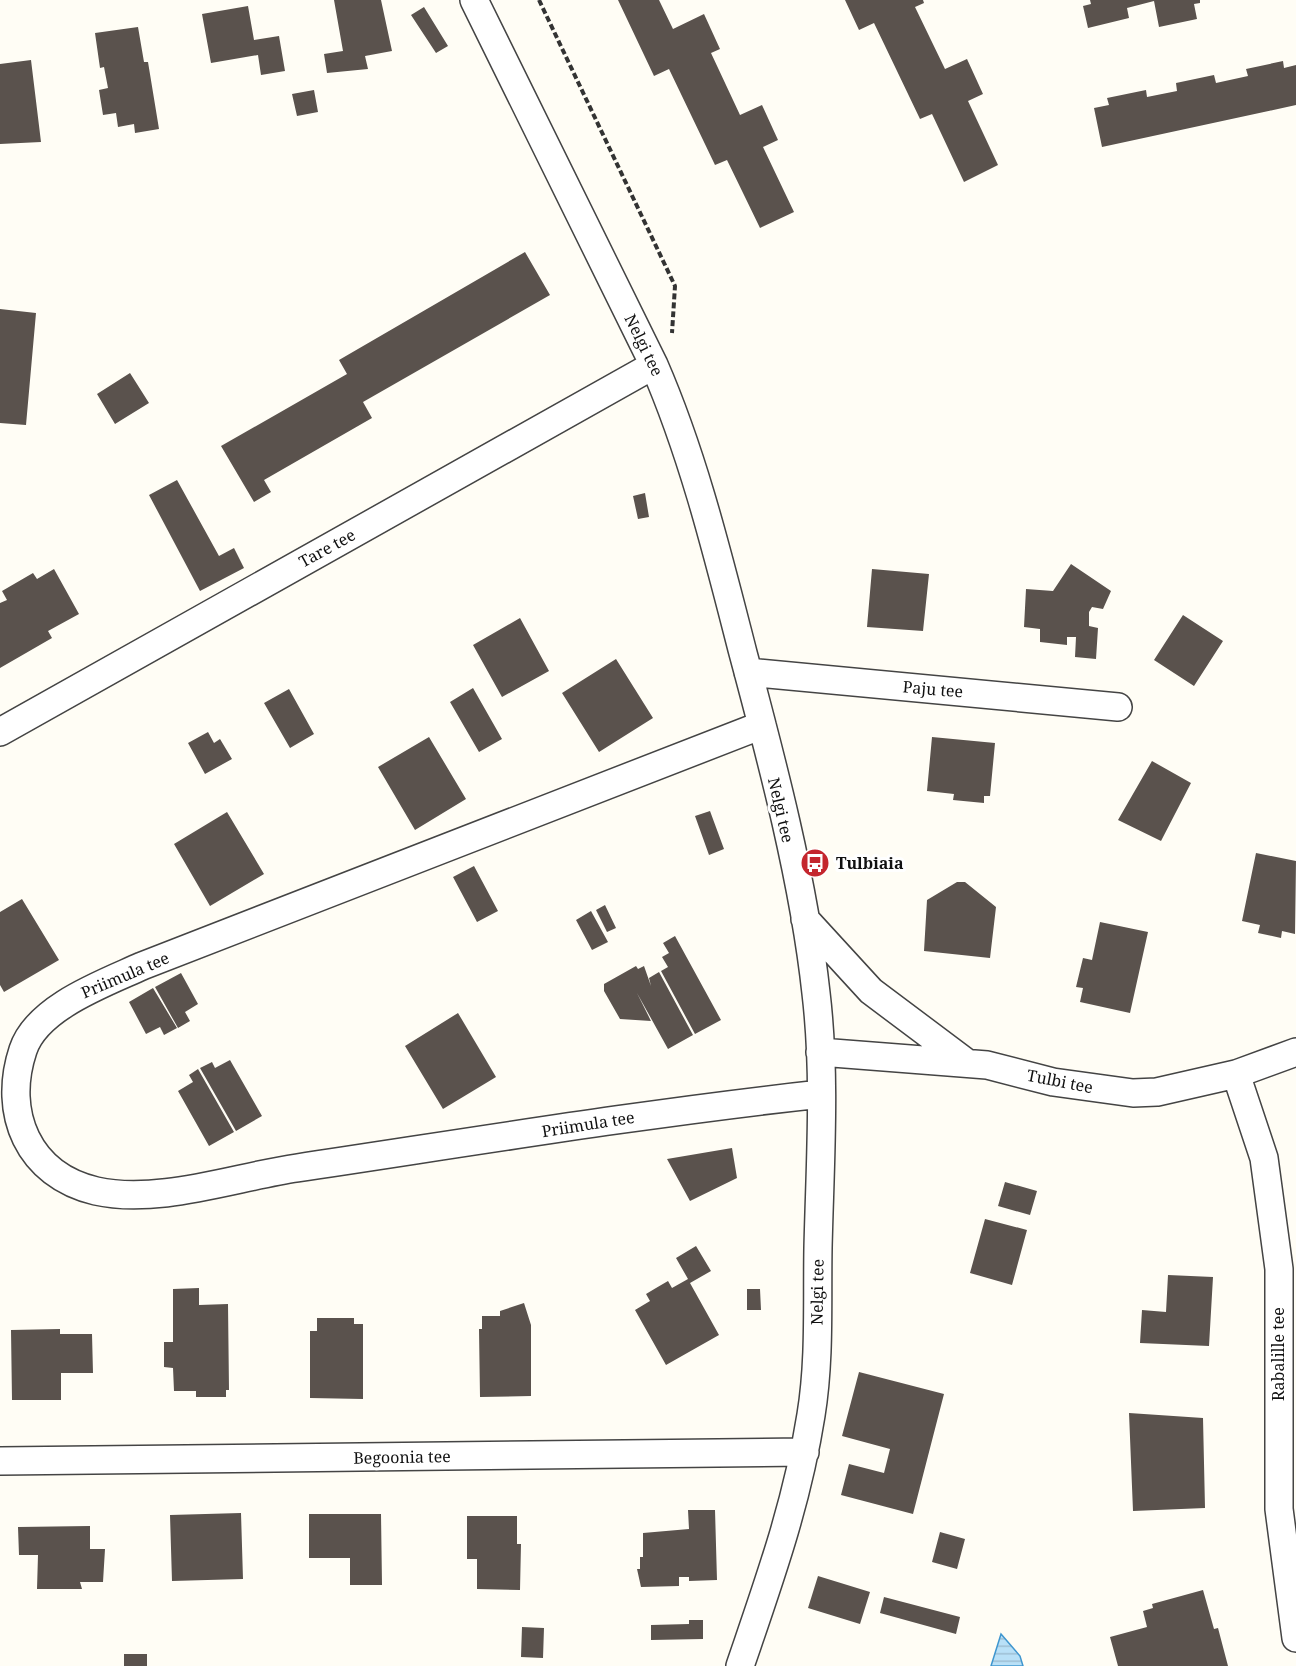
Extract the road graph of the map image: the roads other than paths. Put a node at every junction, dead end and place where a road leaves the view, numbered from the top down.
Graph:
1 (474, 0) edge
2 (654, 365) junction
3 (748, 672) junction
4 (1118, 707) dead end
5 (762, 725) junction
6 (0, 732) edge
7 (805, 919) junction
8 (820, 1052) junction
9 (1296, 1052) edge
10 (967, 1063) junction
11 (1236, 1074) junction
12 (821, 1094) junction
13 (804, 1452) junction
14 (0, 1461) edge
15 (1296, 1638) edge
16 (740, 1666) edge

1 - 2 street, Nelgi tee
2 - 3 street, Nelgi tee
2 - 6 street, Tare tee
3 - 4 street, Paju tee
3 - 5 street, Nelgi tee
5 - 7 street, Nelgi tee
5 - 12 street, Priimula tee
7 - 8 street, Nelgi tee
7 - 10 street
8 - 10 street, Tulbi tee
8 - 12 street, Nelgi tee
9 - 11 street, Tulbi tee
10 - 11 street, Tulbi tee
11 - 15 street, Rabalille tee
12 - 13 street, Nelgi tee
13 - 14 street, Begoonia tee
13 - 16 street, Nelgi tee

